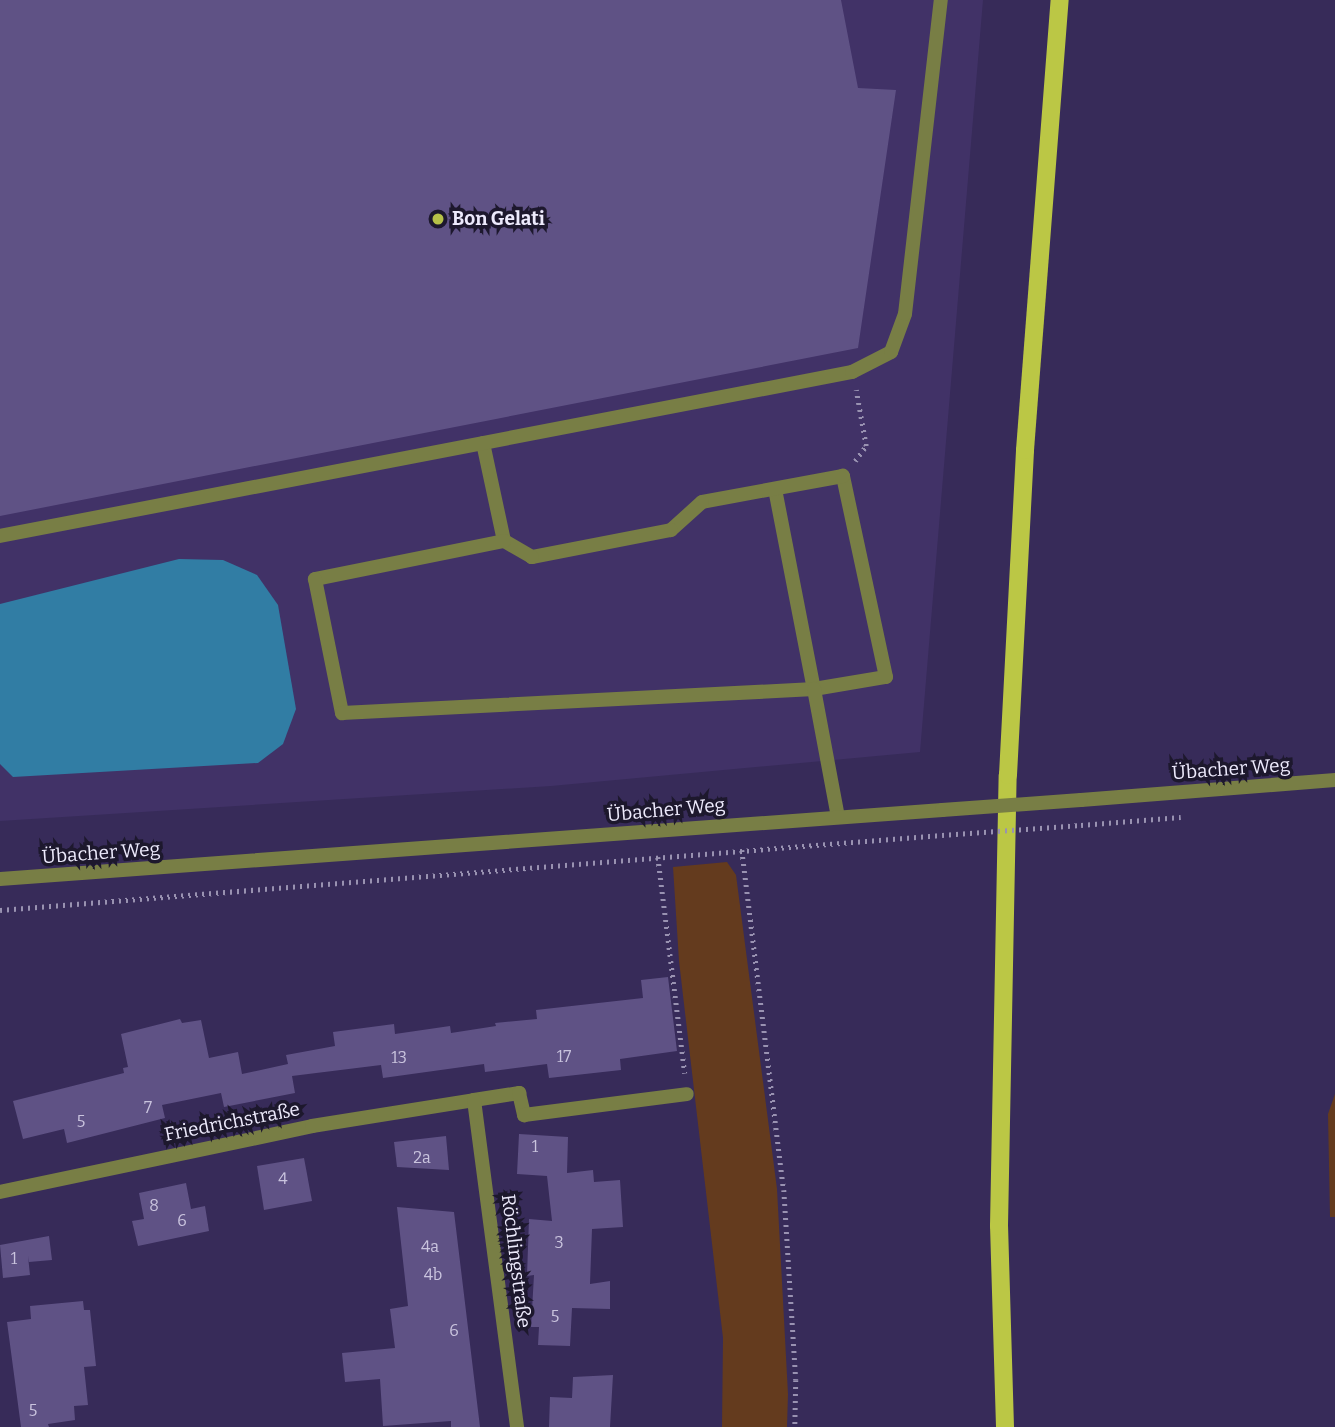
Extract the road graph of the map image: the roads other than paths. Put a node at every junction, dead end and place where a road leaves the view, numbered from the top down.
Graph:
1 (941, 0) edge
2 (1060, 0) edge
3 (483, 443) junction
4 (775, 489) junction
5 (0, 536) edge
6 (505, 541) junction
7 (814, 689) junction
8 (1335, 780) edge
9 (838, 817) junction
10 (0, 879) edge
11 (687, 1094) road end
12 (474, 1100) junction
13 (0, 1192) edge
14 (517, 1427) edge
15 (1005, 1427) edge

1 - 3 street
2 - 15 main road
3 - 5 street
3 - 6 street
4 - 6 street
4 - 7 street
4 - 7 street
6 - 7 street
7 - 9 street
8 - 9 street, Übacher Weg, bridge
9 - 10 street, Übacher Weg
11 - 12 street, Friedrichstraße
12 - 13 street, Friedrichstraße
12 - 14 street, Röchlingstraße

